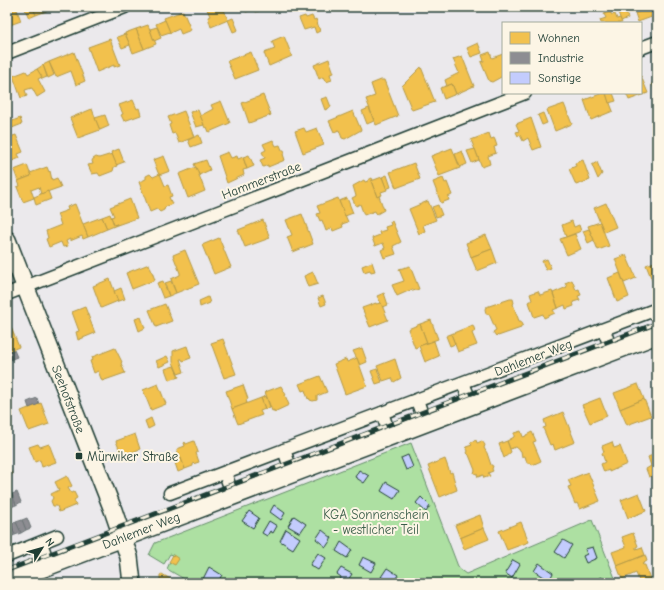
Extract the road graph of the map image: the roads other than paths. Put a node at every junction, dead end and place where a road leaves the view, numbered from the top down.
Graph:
1 (125, 7) edge
2 (657, 42) edge
3 (642, 48) edge
4 (7, 53) edge
5 (521, 94) edge
6 (7, 240) edge
7 (25, 287) junction
8 (7, 294) edge
9 (657, 309) edge
10 (604, 330) junction
11 (657, 335) edge
12 (612, 352) junction
13 (463, 383) junction
14 (417, 400) junction
15 (472, 405) junction
16 (382, 413) junction
17 (426, 423) junction
18 (390, 436) junction
19 (284, 450) junction
20 (225, 473) junction
21 (292, 473) junction
22 (170, 493) dead end
23 (233, 496) junction
24 (57, 536) dead end
25 (122, 538) junction
26 (40, 543) junction
27 (7, 556) edge
28 (49, 565) junction
29 (7, 582) edge
30 (132, 583) edge

1 - 4 street
2 - 3 street
5 - 7 street, Hammerstraße
6 - 7 main road, Seehofstraße
7 - 8 street, Hammerstraße
7 - 25 main road, Seehofstraße
9 - 10 street, Dahlemer Weg
10 - 12 street
10 - 13 street, Dahlemer Weg
11 - 12 main road, Dahlemer Weg
12 - 15 main road, Dahlemer Weg
13 - 14 street, Dahlemer Weg
13 - 15 street
14 - 16 street, Dahlemer Weg
14 - 17 street
15 - 17 main road, Dahlemer Weg
16 - 18 street
16 - 19 street, Dahlemer Weg
17 - 18 main road, Dahlemer Weg
18 - 21 main road, Dahlemer Weg
19 - 20 street, Dahlemer Weg
19 - 21 street
20 - 22 street, Dahlemer Weg
20 - 23 street
21 - 23 main road, Dahlemer Weg
23 - 25 main road, Dahlemer Weg
24 - 26 street
25 - 28 main road, Dahlemer Weg
25 - 30 main road, Seehofstraße
26 - 27 street
26 - 28 street
28 - 29 main road, Dahlemer Weg

